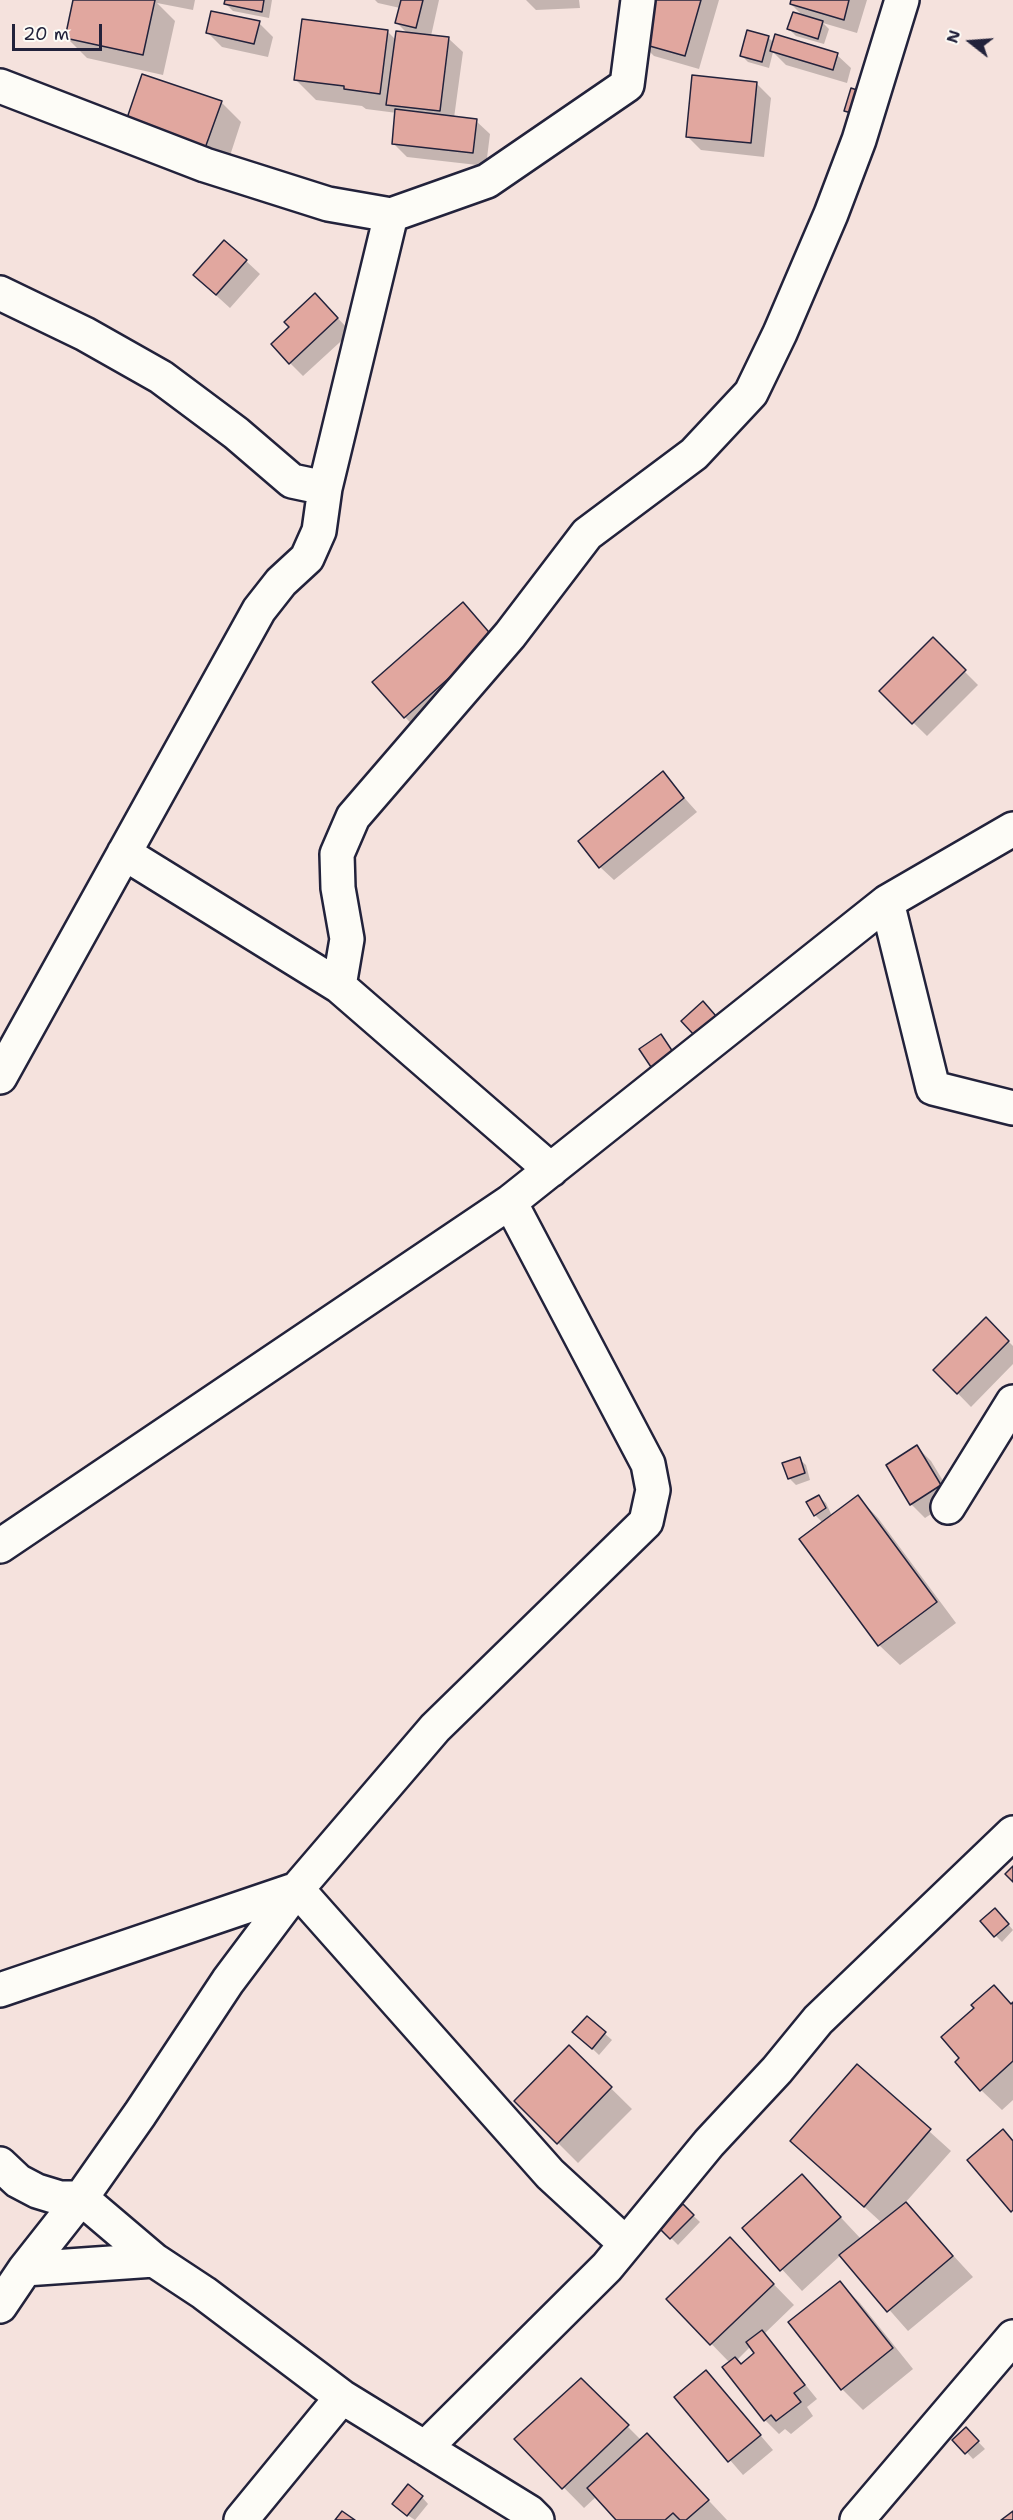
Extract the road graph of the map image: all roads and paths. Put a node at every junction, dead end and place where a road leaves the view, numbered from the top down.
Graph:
1 (638, 0) edge
2 (902, 0) edge
3 (0, 86) edge
4 (392, 214) junction
5 (0, 293) edge
6 (325, 489) junction
7 (1013, 829) edge
8 (124, 853) junction
9 (887, 902) junction
10 (339, 986) junction
11 (0, 1077) edge
12 (1013, 1108) edge
13 (551, 1170) junction
14 (510, 1202) junction
15 (1013, 1402) edge
16 (948, 1507) dead end
17 (0, 1546) edge
18 (1013, 1833) edge
19 (297, 1889) junction
20 (0, 1990) edge
21 (0, 2164) edge
22 (81, 2198) junction
23 (626, 2244) junction
24 (154, 2260) junction
25 (26, 2269) junction
26 (0, 2306) edge
27 (1013, 2337) edge
28 (342, 2397) junction
29 (425, 2448) junction
30 (530, 2517) edge
31 (241, 2520) edge
32 (857, 2520) edge

1 - 4 street
2 - 10 street
3 - 4 street
4 - 6 street
5 - 6 street
6 - 8 street
7 - 9 street
8 - 10 street
8 - 11 street
9 - 12 street
9 - 13 street
10 - 13 street
13 - 14 street
14 - 17 street
14 - 19 street
15 - 16 street
18 - 23 street
19 - 20 street
19 - 22 street
19 - 23 street
21 - 22 street
22 - 24 street
22 - 25 street
23 - 29 street
24 - 25 street
24 - 28 street
25 - 26 street
27 - 32 street
28 - 29 street
28 - 31 street
29 - 30 street

